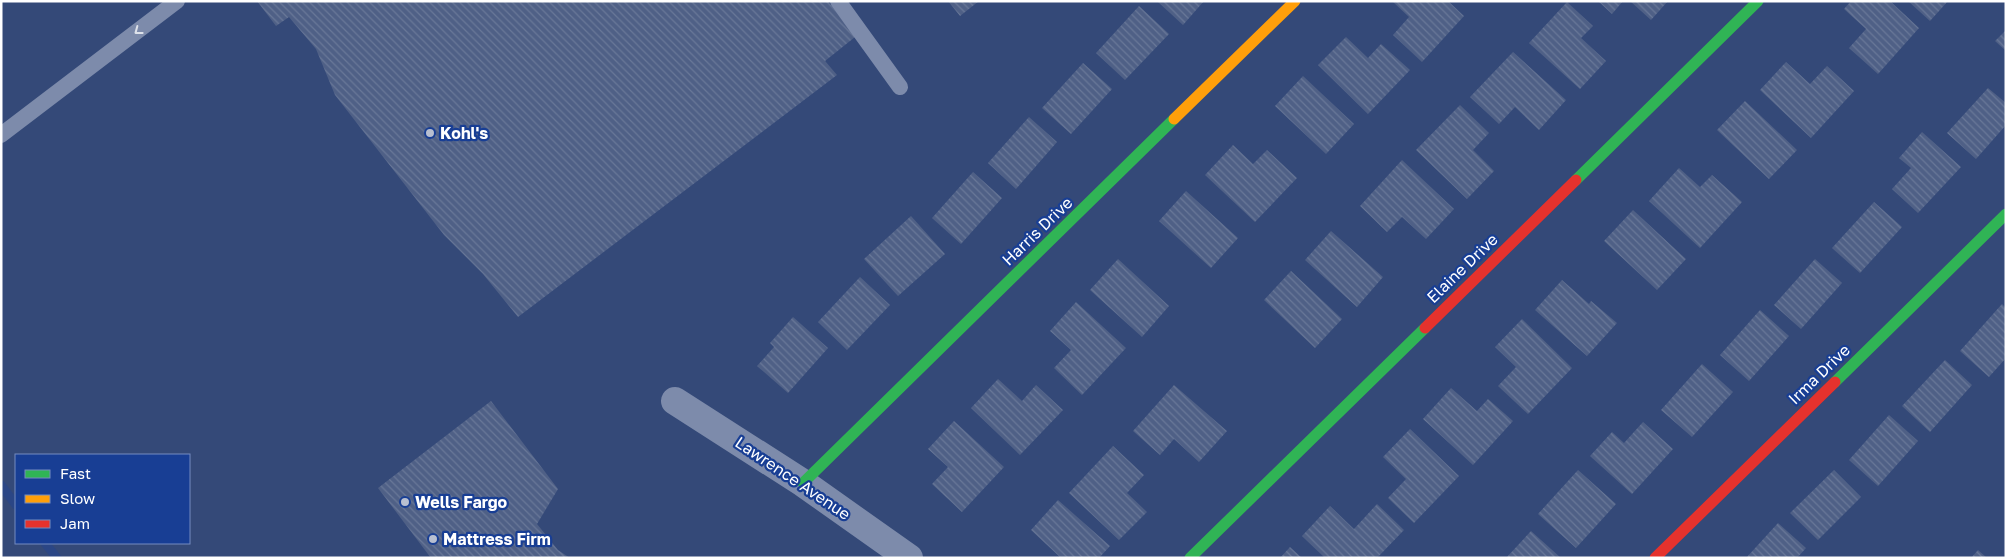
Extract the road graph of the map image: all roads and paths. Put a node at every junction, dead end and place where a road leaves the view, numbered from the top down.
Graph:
1 (176, 1) edge
2 (838, 1) edge
3 (1295, 1) edge
4 (1758, 1) edge
5 (900, 87) dead end
6 (1, 135) edge
7 (2006, 214) edge
8 (675, 401) dead end
9 (803, 483) junction
10 (909, 558) edge
11 (1190, 558) edge
12 (1655, 558) edge

1 -> 6 lane
2 - 5 lane
3 - 9 street, Harris Drive
4 - 11 street, Elaine Drive
7 - 12 street, Irma Drive
8 - 9 street, Lawrence Avenue
9 - 10 street, Lawrence Avenue

